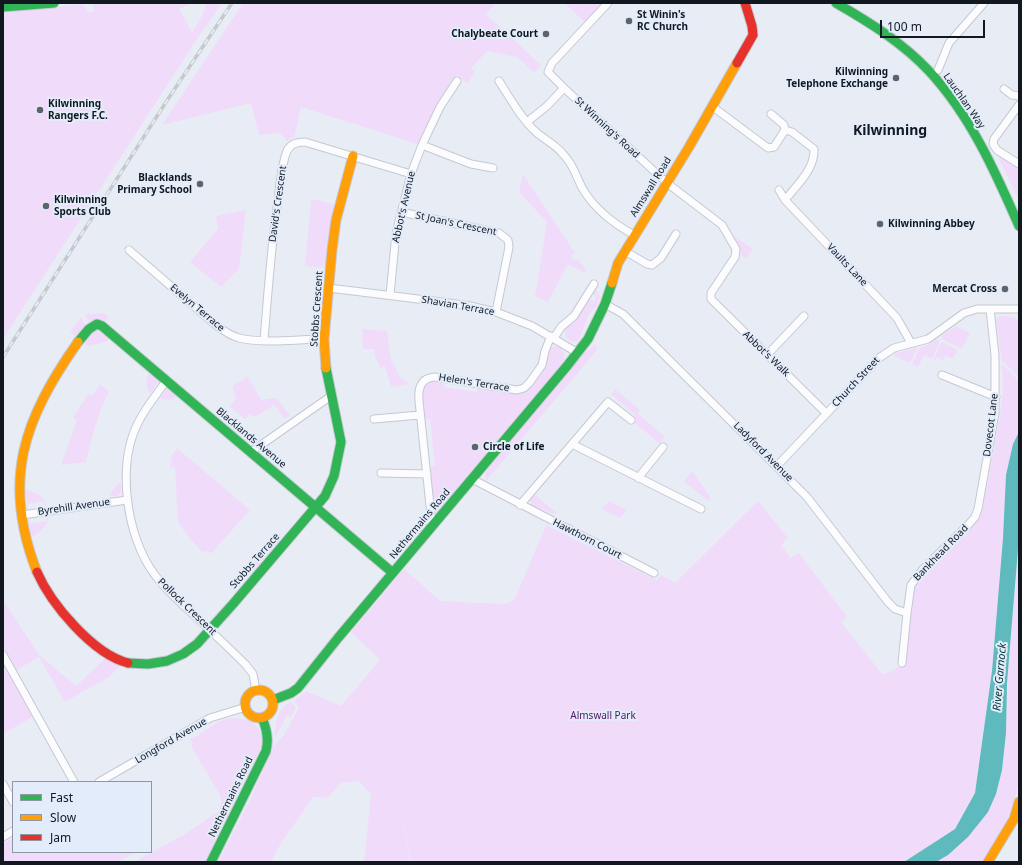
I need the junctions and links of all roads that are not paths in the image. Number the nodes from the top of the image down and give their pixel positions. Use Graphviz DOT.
graph roads {
  1 [pos="54,3"];
  2 [pos="608,3"];
  3 [pos="745,3"];
  4 [pos="836,3"];
  5 [pos="984,3"];
  6 [pos="3,7"];
  7 [pos="938,70"];
  8 [pos="457,81"];
  9 [pos="499,82"];
  10 [pos="564,88"];
  11 [pos="1004,89"];
  12 [pos="1019,96"];
  13 [pos="1019,105"];
  14 [pos="713,107"];
  15 [pos="771,114"];
  16 [pos="527,122"];
  17 [pos="785,130"];
  18 [pos="422,145"];
  19 [pos="353,156"];
  20 [pos="1019,164"];
  21 [pos="493,168"];
  22 [pos="411,174"];
  23 [pos="667,183"];
  24 [pos="779,190"];
  25 [pos="785,200"];
  26 [pos="401,212"];
  27 [pos="1019,226"];
  28 [pos="676,234"];
  29 [pos="634,235"];
  30 [pos="129,250"];
  31 [pos="625,251"];
  32 [pos="594,284"];
  33 [pos="329,288"];
  34 [pos="711,293"];
  35 [pos="390,295"];
  36 [pos="605,304"];
  37 [pos="990,309"];
  38 [pos="1019,309"];
  39 [pos="496,312"];
  40 [pos="804,316"];
  41 [pos="94,324"];
  42 [pos="552,337"];
  43 [pos="324,338"];
  44 [pos="264,340"];
  45 [pos="911,343"];
  46 [pos="578,353"];
  47 [pos="767,355"];
  48 [pos="942,375"];
  49 [pos="166,380"];
  50 [pos="331,396"];
  51 [pos="996,397"];
  52 [pos="826,413"];
  53 [pos="420,415"];
  54 [pos="374,419"];
  55 [pos="631,420"];
  56 [pos="572,444"];
  57 [pos="663,447"];
  58 [pos="251,452"];
  59 [pos="777,466"];
  60 [pos="381,473"];
  61 [pos="427,474"];
  62 [pos="638,478"];
  63 [pos="472,479"];
  64 [pos="127,500"];
  65 [pos="520,505"];
  66 [pos="316,507"];
  67 [pos="700,509"];
  68 [pos="22,515"];
  69 [pos="975,517"];
  70 [pos="425,521"];
  71 [pos="393,573"];
  72 [pos="654,573"];
  73 [pos="906,613"];
  74 [pos="210,630"];
  75 [pos="3,655"];
  76 [pos="902,663"];
  77 [pos="256,691"];
  78 [pos="273,700"];
  79 [pos="246,707"];
  80 [pos="262,718"];
  81 [pos="73,781"];
  82 [pos="102,781"];
  83 [pos="3,784"];
  84 [pos="12,800"];
  85 [pos="1019,802"];
  86 [pos="12,832"];
  87 [pos="3,837"];
  88 [pos="211,862"];
  89 [pos="988,862"];
  1 -- 6 [label="main road"];
  2 -- 10 [label="street, St Winning's Road"];
  3 -- 14 [label="main road, Almswall Road"];
  4 -- 27 [label="main road, Lauchlan Way"];
  5 -- 7 [label="street"];
  8 -- 18 [label="street, Abbot's Avenue"];
  9 -- 16 [label="street"];
  10 -- 16 [label="street"];
  10 -- 23 [label="street, St Winning's Road"];
  11 -- 12 [label="street"];
  13 -- 20 [label="street"];
  14 -- 17 [label="street"];
  14 -- 23 [label="main road, Almswall Road"];
  15 -- 17 [label="street"];
  16 -- 29 [label="street"];
  17 -- 25 [label="street"];
  18 -- 21 [label="street"];
  18 -- 22 [label="street, Abbot's Avenue"];
  19 -- 22 [label="street, David's Crescent"];
  19 -- 33 [label="main road, Stobbs Crescent"];
  19 -- 44 [label="street, David's Crescent"];
  22 -- 26 [label="street, Abbot's Avenue"];
  23 -- 29 [label="main road, Almswall Road"];
  23 -- 34 [label="street, St Winning's Road"];
  24 -- 25 [label="street, Vaults Lane"];
  25 -- 45 [label="street, Vaults Lane"];
  26 -- 35 [label="street, Abbot's Avenue"];
  26 -- 39 [label="street, St Joan's Crescent"];
  28 -- 31 [label="street"];
  29 -- 31 [label="main road, Almswall Road"];
  30 -- 44 [label="street, Evelyn Terrace"];
  31 -- 36 [label="main road, Almswall Road"];
  32 -- 42 [label="street"];
  33 -- 35 [label="street, Shavian Terrace"];
  33 -- 43 [label="main road, Stobbs Crescent"];
  34 -- 47 [label="street, Abbot's Walk"];
  35 -- 39 [label="street, Shavian Terrace"];
  36 -- 46 [label="main road, Almswall Road"];
  36 -- 59 [label="street, Ladyford Avenue"];
  37 -- 38 [label="street, Church Street"];
  37 -- 45 [label="street, Church Street"];
  37 -- 51 [label="street, Dovecot Lane"];
  39 -- 42 [label="street, Shavian Terrace"];
  40 -- 47 [label="street"];
  41 -- 49 [label="main road, Blacklands Avenue"];
  41 -- 68 [label="main road, Stobbs Terrace"];
  42 -- 46 [label="street, Shavian Terrace"];
  42 -- 53 [label="street, Helen's Terrace"];
  43 -- 44 [label="street, Evelyn Terrace"];
  43 -- 50 [label="main road, Stobbs Crescent"];
  45 -- 52 [label="street, Church Street"];
  46 -- 63 [label="main road, Nethermains Road"];
  47 -- 52 [label="street, Abbot's Walk"];
  48 -- 51 [label="street"];
  49 -- 58 [label="main road, Blacklands Avenue"];
  49 -- 64 [label="street, Pollock Crescent"];
  50 -- 58 [label="street"];
  50 -- 66 [label="main road, Stobbs Crescent"];
  51 -- 69 [label="street, Dovecot Lane"];
  52 -- 59 [label="street, Church Street"];
  53 -- 54 [label="street"];
  53 -- 61 [label="street, Helen's Terrace"];
  55 -- 56 [label="street"];
  56 -- 62 [label="street"];
  56 -- 65 [label="street"];
  57 -- 62 [label="street"];
  58 -- 66 [label="main road, Blacklands Avenue"];
  59 -- 73 [label="street, Ladyford Avenue"];
  60 -- 61 [label="street"];
  61 -- 70 [label="street, Helen's Terrace"];
  62 -- 67 [label="street"];
  63 -- 65 [label="street, Hawthorn Court"];
  63 -- 71 [label="main road, Nethermains Road"];
  64 -- 68 [label="street, Byrehill Avenue"];
  64 -- 74 [label="street, Pollock Crescent"];
  65 -- 72 [label="street, Hawthorn Court"];
  66 -- 71 [label="main road, Blacklands Avenue"];
  66 -- 74 [label="main road, Stobbs Terrace"];
  68 -- 74 [label="main road, Stobbs Terrace"];
  69 -- 73 [label="street, Bankhead Road"];
  71 -- 78 [label="main road, Nethermains Road"];
  73 -- 76 [label="street, Bankhead Road"];
  74 -- 77 [label="street, Pollock Crescent"];
  75 -- 81 [label="street"];
  77 -- 78 [label="main road"];
  77 -- 79 [label="main road"];
  78 -- 80 [label="main road"];
  79 -- 80 [label="main road"];
  79 -- 82 [label="street, Longford Avenue"];
  80 -- 88 [label="main road, Nethermains Road"];
  83 -- 84 [label="street"];
  85 -- 89 [label="main road"];
  86 -- 87 [label="street"];
}
